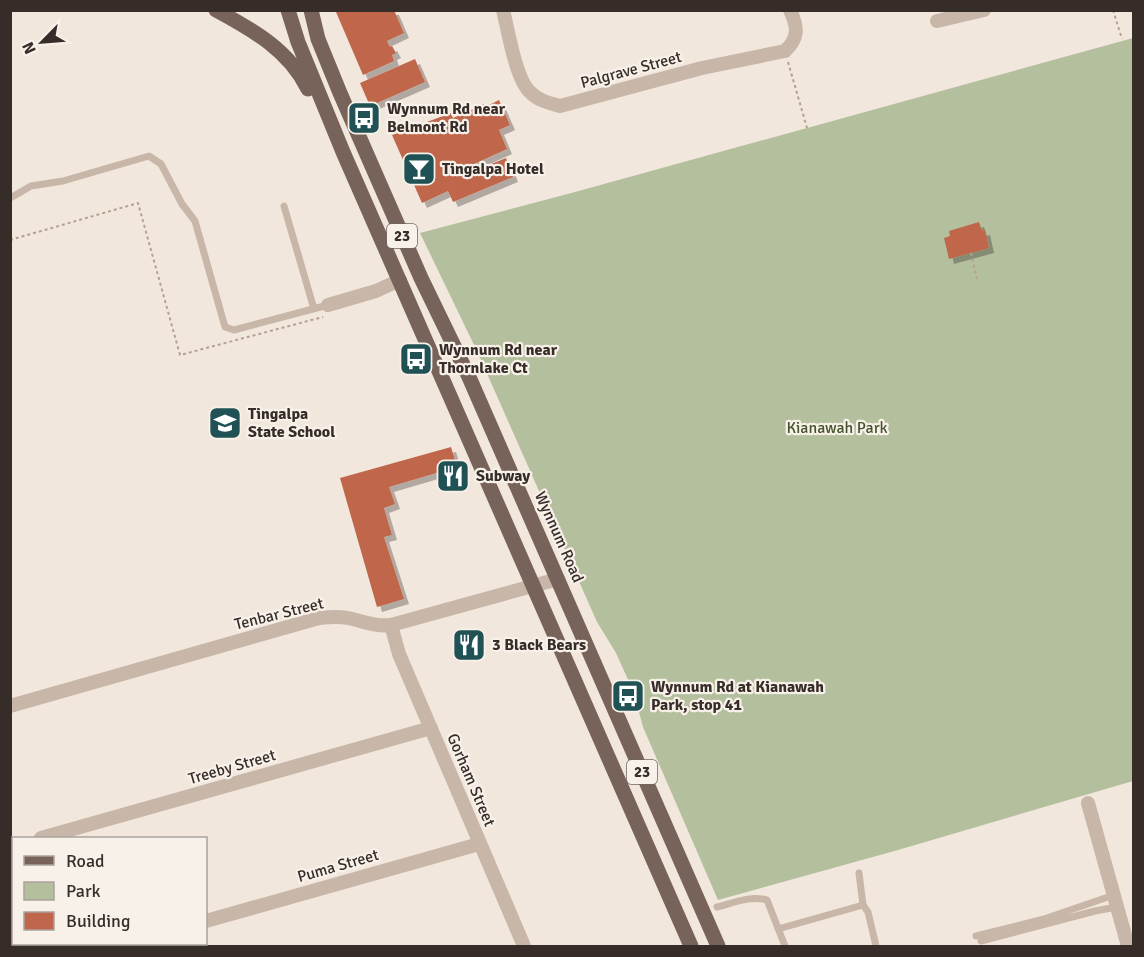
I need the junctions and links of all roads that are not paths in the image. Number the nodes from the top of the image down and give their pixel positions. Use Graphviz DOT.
graph roads {
  1 [pos="216,10"];
  2 [pos="288,10"];
  3 [pos="311,10"];
  4 [pos="502,10"];
  5 [pos="790,10"];
  6 [pos="984,10"];
  7 [pos="936,21"];
  8 [pos="343,152"];
  9 [pos="12,197"];
  10 [pos="284,206"];
  11 [pos="400,280"];
  12 [pos="322,310"];
  13 [pos="558,579"];
  14 [pos="533,586"];
  15 [pos="391,625"];
  16 [pos="10,706"];
  17 [pos="431,728"];
  18 [pos="1088,803"];
  19 [pos="656,806"];
  20 [pos="642,831"];
  21 [pos="45,837"];
  22 [pos="479,844"];
  23 [pos="859,873"];
  24 [pos="1115,901"];
  25 [pos="863,905"];
  26 [pos="717,907"];
  27 [pos="207,921"];
  28 [pos="778,928"];
  29 [pos="524,946"];
  30 [pos="691,946"];
  31 [pos="718,946"];
  32 [pos="785,946"];
  33 [pos="876,946"];
  34 [pos="1128,946"];
  1 -- 8 [label="main road, 23"];
  2 -- 8 [label="main road"];
  3 -- 13 [label="main road, Wynnum Road / 23"];
  4 -- 5 [label="street, Palgrave Street"];
  6 -- 7 [label="street"];
  8 -- 11 [label="main road, 23"];
  9 -- 12 [label="lane"];
  10 -- 12 [label="lane"];
  11 -- 12 [label="street"];
  11 -- 14 [label="main road, 23"];
  13 -- 14 [label="street, Tenbar Street"];
  13 -- 19 [label="main road, Wynnum Road / 23"];
  14 -- 15 [label="street, Tenbar Street"];
  14 -- 20 [label="main road, 23"];
  15 -- 16 [label="street, Tenbar Street"];
  15 -- 17 [label="street, Gorham Street"];
  17 -- 21 [label="street, Treeby Street"];
  17 -- 22 [label="street, Gorham Street"];
  18 -- 24 [label="street"];
  19 -- 20 [label="main road"];
  19 -- 31 [label="main road, Wynnum Road / 23"];
  20 -- 30 [label="main road, 23"];
  22 -- 27 [label="street, Puma Street"];
  22 -- 29 [label="street, Gorham Street"];
  23 -- 25 [label="lane"];
  24 -- 24 [label="lane"];
  24 -- 34 [label="street"];
  25 -- 28 [label="lane"];
  25 -- 33 [label="lane"];
  26 -- 28 [label="lane"];
  28 -- 32 [label="lane"];
}
